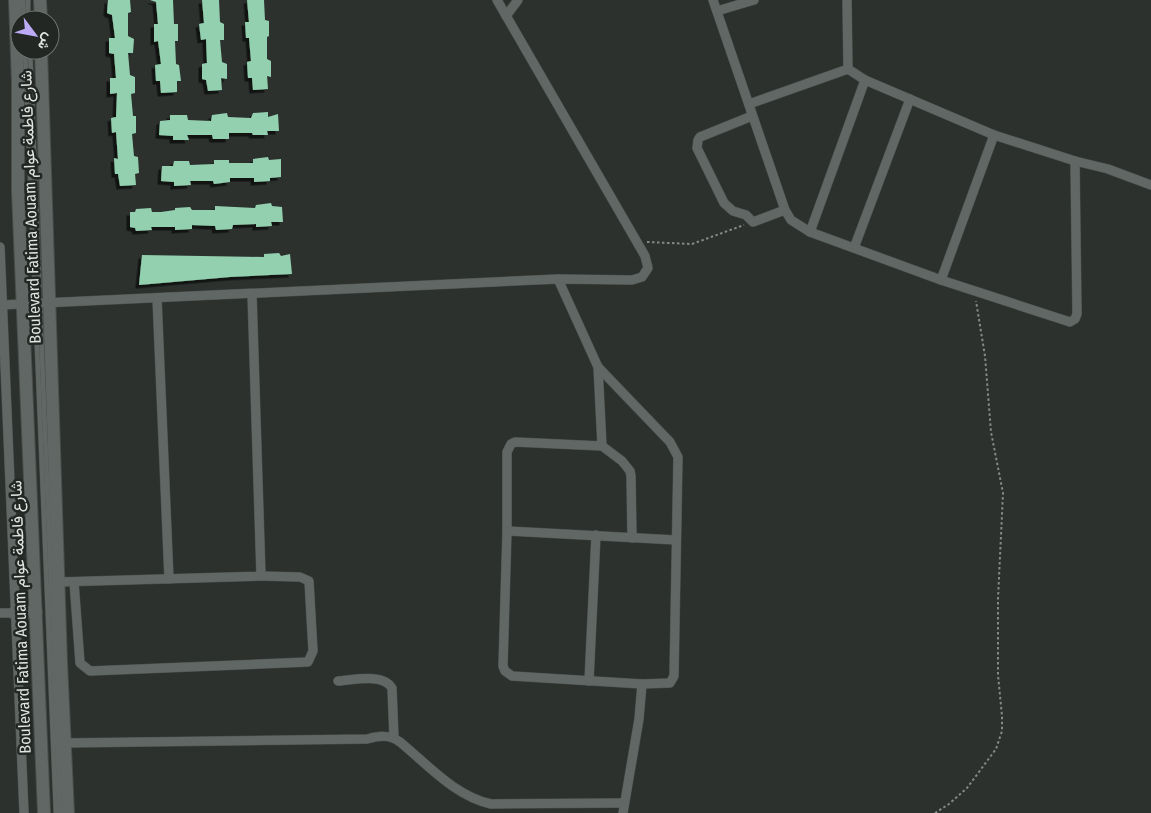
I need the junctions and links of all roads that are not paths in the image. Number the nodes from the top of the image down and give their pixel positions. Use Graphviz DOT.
graph roads {
  1 [pos="15,0"];
  2 [pos="497,0"];
  3 [pos="518,0"];
  4 [pos="713,0"];
  5 [pos="754,0"];
  6 [pos="846,0"];
  7 [pos="717,11"];
  8 [pos="506,16"];
  9 [pos="25,60"];
  10 [pos="30,60"];
  11 [pos="42,60"];
  12 [pos="848,69"];
  13 [pos="865,80"];
  14 [pos="910,100"];
  15 [pos="749,104"];
  16 [pos="752,116"];
  17 [pos="994,135"];
  18 [pos="1075,161"];
  19 [pos="1151,185"];
  20 [pos="785,210"];
  21 [pos="810,232"];
  22 [pos="0,247"];
  23 [pos="854,248"];
  24 [pos="558,279"];
  25 [pos="941,280"];
  26 [pos="252,294"];
  27 [pos="157,298"];
  28 [pos="37,304"];
  29 [pos="1,305"];
  30 [pos="598,366"];
  31 [pos="602,446"];
  32 [pos="507,531"];
  33 [pos="596,536"];
  34 [pos="632,538"];
  35 [pos="676,540"];
  36 [pos="261,576"];
  37 [pos="169,579"];
  38 [pos="59,582"];
  39 [pos="74,582"];
  40 [pos="14,612"];
  41 [pos="36,612"];
  42 [pos="0,613"];
  43 [pos="338,681"];
  44 [pos="589,681"];
  45 [pos="642,684"];
  46 [pos="394,738"];
  47 [pos="65,743"];
  48 [pos="624,803"];
  49 [pos="24,813"];
  50 [pos="44,813"];
  51 [pos="58,813"];
  52 [pos="68,813"];
  53 [pos="623,813"];
  1 -- 28 [label="main road, Boulevard Fatima Aouam شارع فاطمة عوام"];
  2 -- 8 [label="street"];
  3 -- 8 [label="street"];
  4 -- 7 [label="street"];
  5 -- 7 [label="street"];
  6 -- 12 [label="street"];
  7 -- 15 [label="street"];
  8 -- 24 [label="street"];
  9 -- 28 [label="lane"];
  10 -- 28 [label="lane"];
  11 -- 28 [label="main road, Boulevard Fatima Aouam شارع فاطمة عوام"];
  12 -- 13 [label="street"];
  12 -- 15 [label="street"];
  13 -- 14 [label="street"];
  13 -- 21 [label="street"];
  14 -- 17 [label="street"];
  14 -- 23 [label="street"];
  15 -- 16 [label="street"];
  16 -- 20 [label="street"];
  16 -- 20 [label="street"];
  17 -- 18 [label="street"];
  17 -- 25 [label="street"];
  18 -- 19 [label="street"];
  18 -- 25 [label="street"];
  20 -- 21 [label="street"];
  21 -- 23 [label="street"];
  22 -- 29 [label="street"];
  23 -- 25 [label="street"];
  24 -- 26 [label="street"];
  24 -- 30 [label="street"];
  26 -- 27 [label="street"];
  26 -- 36 [label="street"];
  27 -- 28 [label="street"];
  27 -- 37 [label="street"];
  28 -- 29 [label="street"];
  28 -- 38 [label="main road, Boulevard Fatima Aouam شارع فاطمة عوام"];
  28 -- 41 [label="main road, Boulevard Fatima Aouam شارع فاطمة عوام"];
  28 -- 51 [label="lane"];
  29 -- 40 [label="street"];
  30 -- 31 [label="street"];
  30 -- 35 [label="street"];
  31 -- 32 [label="street"];
  31 -- 34 [label="street"];
  32 -- 33 [label="street"];
  32 -- 44 [label="street"];
  33 -- 34 [label="street"];
  33 -- 44 [label="street"];
  34 -- 35 [label="street"];
  35 -- 45 [label="street"];
  36 -- 37 [label="street"];
  36 -- 39 [label="street"];
  37 -- 39 [label="street"];
  38 -- 39 [label="street"];
  38 -- 47 [label="main road, Boulevard Fatima Aouam شارع فاطمة عوام"];
  40 -- 41 [label="main road"];
  40 -- 42 [label="street"];
  40 -- 49 [label="street"];
  41 -- 50 [label="main road, Boulevard Fatima Aouam شارع فاطمة عوام"];
  43 -- 46 [label="street"];
  44 -- 45 [label="street"];
  45 -- 48 [label="street"];
  46 -- 47 [label="street"];
  46 -- 48 [label="street"];
  47 -- 52 [label="main road, Boulevard Fatima Aouam شارع فاطمة عوام"];
  48 -- 53 [label="street"];
}
